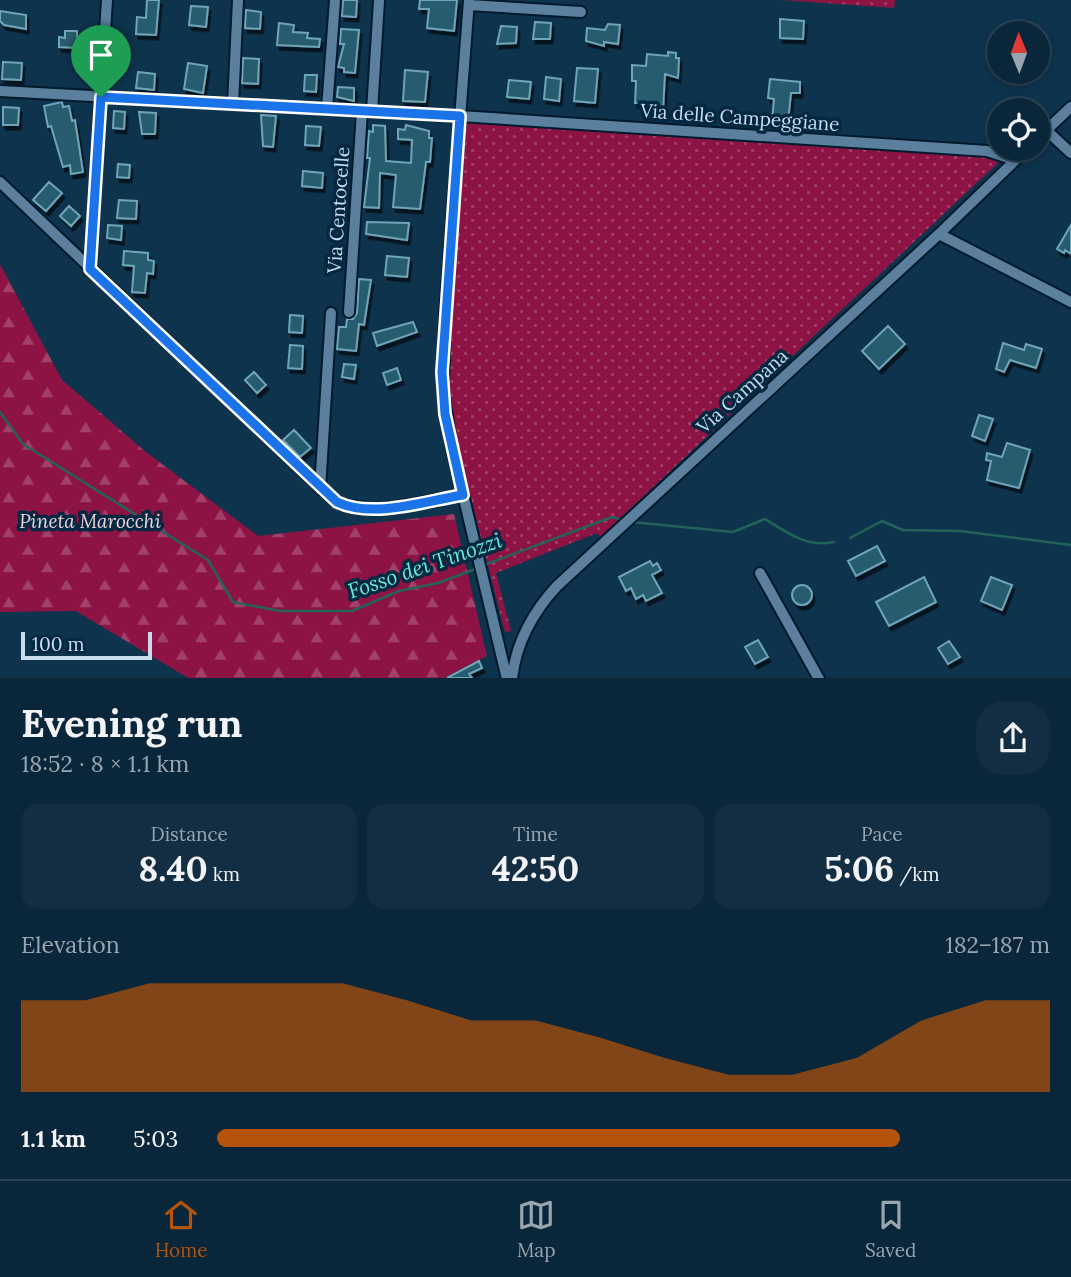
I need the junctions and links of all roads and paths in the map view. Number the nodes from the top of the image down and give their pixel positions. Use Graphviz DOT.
graph roads {
  1 [pos="107,0"];
  2 [pos="238,0"];
  3 [pos="335,0"];
  4 [pos="496,0"];
  5 [pos="379,1"];
  6 [pos="469,3"];
  7 [pos="572,5"];
  8 [pos="581,12"];
  9 [pos="0,91"];
  10 [pos="101,97"];
  11 [pos="233,104"];
  12 [pos="1071,107"];
  13 [pos="327,109"];
  14 [pos="367,111"];
  15 [pos="460,116"];
  16 [pos="1050,127"];
  17 [pos="1050,139"];
  18 [pos="987,151"];
  19 [pos="1071,153"];
  20 [pos="1014,161"];
  21 [pos="0,182"];
  22 [pos="939,234"];
  23 [pos="90,269"];
  24 [pos="1071,302"];
  25 [pos="349,312"];
  26 [pos="331,313"];
  27 [pos="320,489"];
  28 [pos="463,495"];
  29 [pos="760,573"];
  30 [pos="507,678"];
  31 [pos="513,678"];
  32 [pos="819,678"];
  1 -- 10 [label="street"];
  2 -- 11 [label="street"];
  3 -- 13 [label="street"];
  4 -- 7 [label="street"];
  5 -- 14 [label="street, Via Centocelle"];
  6 -- 8 [label="street"];
  6 -- 15 [label="street"];
  9 -- 10 [label="street, Via delle Campeggiane"];
  10 -- 11 [label="street, Via delle Campeggiane"];
  10 -- 23 [label="street"];
  11 -- 13 [label="street, Via delle Campeggiane"];
  12 -- 16 [label="street"];
  13 -- 14 [label="street, Via delle Campeggiane"];
  14 -- 15 [label="street, Via delle Campeggiane"];
  14 -- 25 [label="street, Via Centocelle"];
  15 -- 18 [label="street, Via delle Campeggiane"];
  15 -- 28 [label="street"];
  17 -- 19 [label="street"];
  20 -- 22 [label="street, Via Campana"];
  21 -- 23 [label="street"];
  22 -- 24 [label="street"];
  22 -- 31 [label="street, Via Campana"];
  23 -- 27 [label="street"];
  26 -- 27 [label="street"];
  27 -- 28 [label="street"];
  28 -- 30 [label="street"];
  29 -- 32 [label="street"];
}
